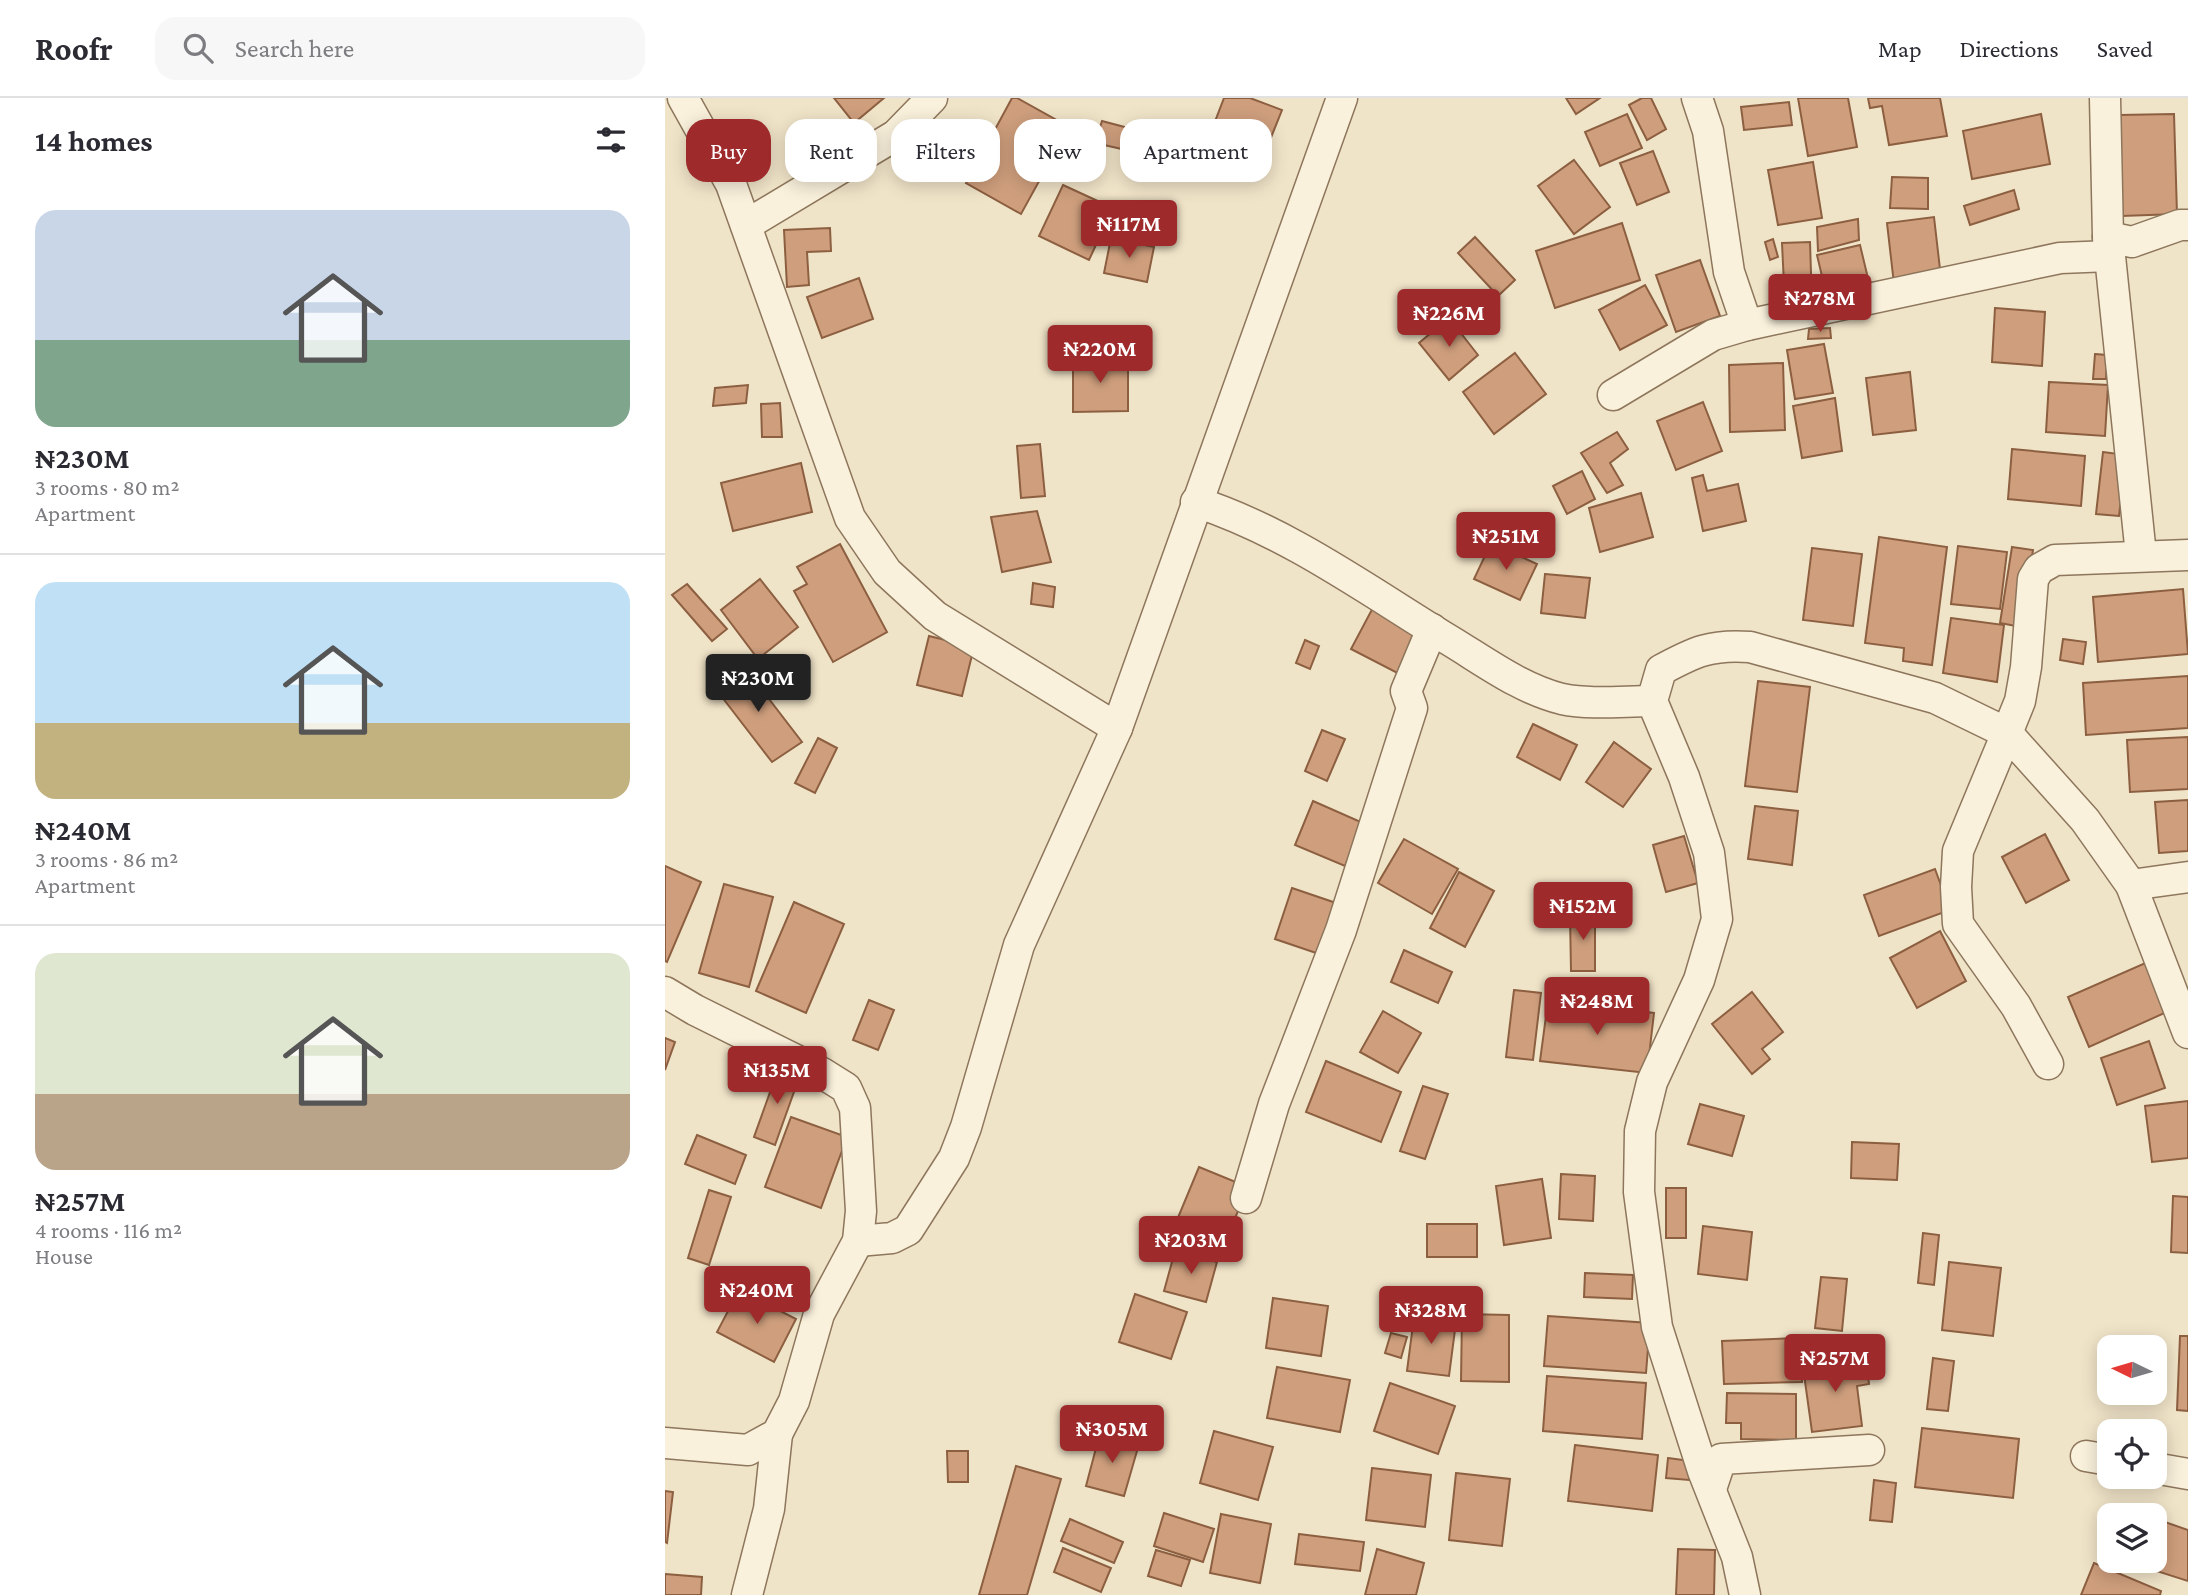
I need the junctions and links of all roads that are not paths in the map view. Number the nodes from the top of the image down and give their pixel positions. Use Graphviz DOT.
graph roads {
  1 [pos="683,98"];
  2 [pos="932,98"];
  3 [pos="1342,98"];
  4 [pos="1697,98"];
  5 [pos="2105,98"];
  6 [pos="745,225"];
  7 [pos="2188,225"];
  8 [pos="2109,247"];
  9 [pos="1747,326"];
  10 [pos="1613,395"];
  11 [pos="1196,502"];
  12 [pos="2141,555"];
  13 [pos="2188,555"];
  14 [pos="1432,629"];
  15 [pos="1652,701"];
  16 [pos="1117,728"];
  17 [pos="2007,733"];
  18 [pos="2188,877"];
  19 [pos="2131,885"];
  20 [pos="665,992"];
  21 [pos="2188,1033"];
  22 [pos="2048,1064"];
  23 [pos="1246,1198"];
  24 [pos="858,1241"];
  25 [pos="777,1433"];
  26 [pos="665,1443"];
  27 [pos="1869,1450"];
  28 [pos="2167,1470"];
  29 [pos="2188,1474"];
  30 [pos="1711,1489"];
  31 [pos="747,1595"];
  32 [pos="1745,1595"];
  1 -- 6 [label="street"];
  2 -- 6 [label="street"];
  3 -- 11 [label="street"];
  4 -- 9 [label="street"];
  5 -- 8 [label="street"];
  6 -- 16 [label="street"];
  7 -- 8 [label="street"];
  8 -- 9 [label="street"];
  8 -- 12 [label="street"];
  9 -- 10 [label="street"];
  11 -- 14 [label="street"];
  11 -- 16 [label="street"];
  12 -- 13 [label="street"];
  12 -- 17 [label="street"];
  14 -- 15 [label="street"];
  14 -- 23 [label="street"];
  15 -- 17 [label="street"];
  15 -- 30 [label="street"];
  16 -- 24 [label="street"];
  17 -- 19 [label="street"];
  17 -- 22 [label="street"];
  18 -- 19 [label="street"];
  19 -- 21 [label="street"];
  20 -- 24 [label="street"];
  24 -- 25 [label="street"];
  25 -- 26 [label="street"];
  25 -- 31 [label="street"];
  27 -- 30 [label="street"];
  28 -- 29 [label="street"];
  30 -- 32 [label="street"];
}
